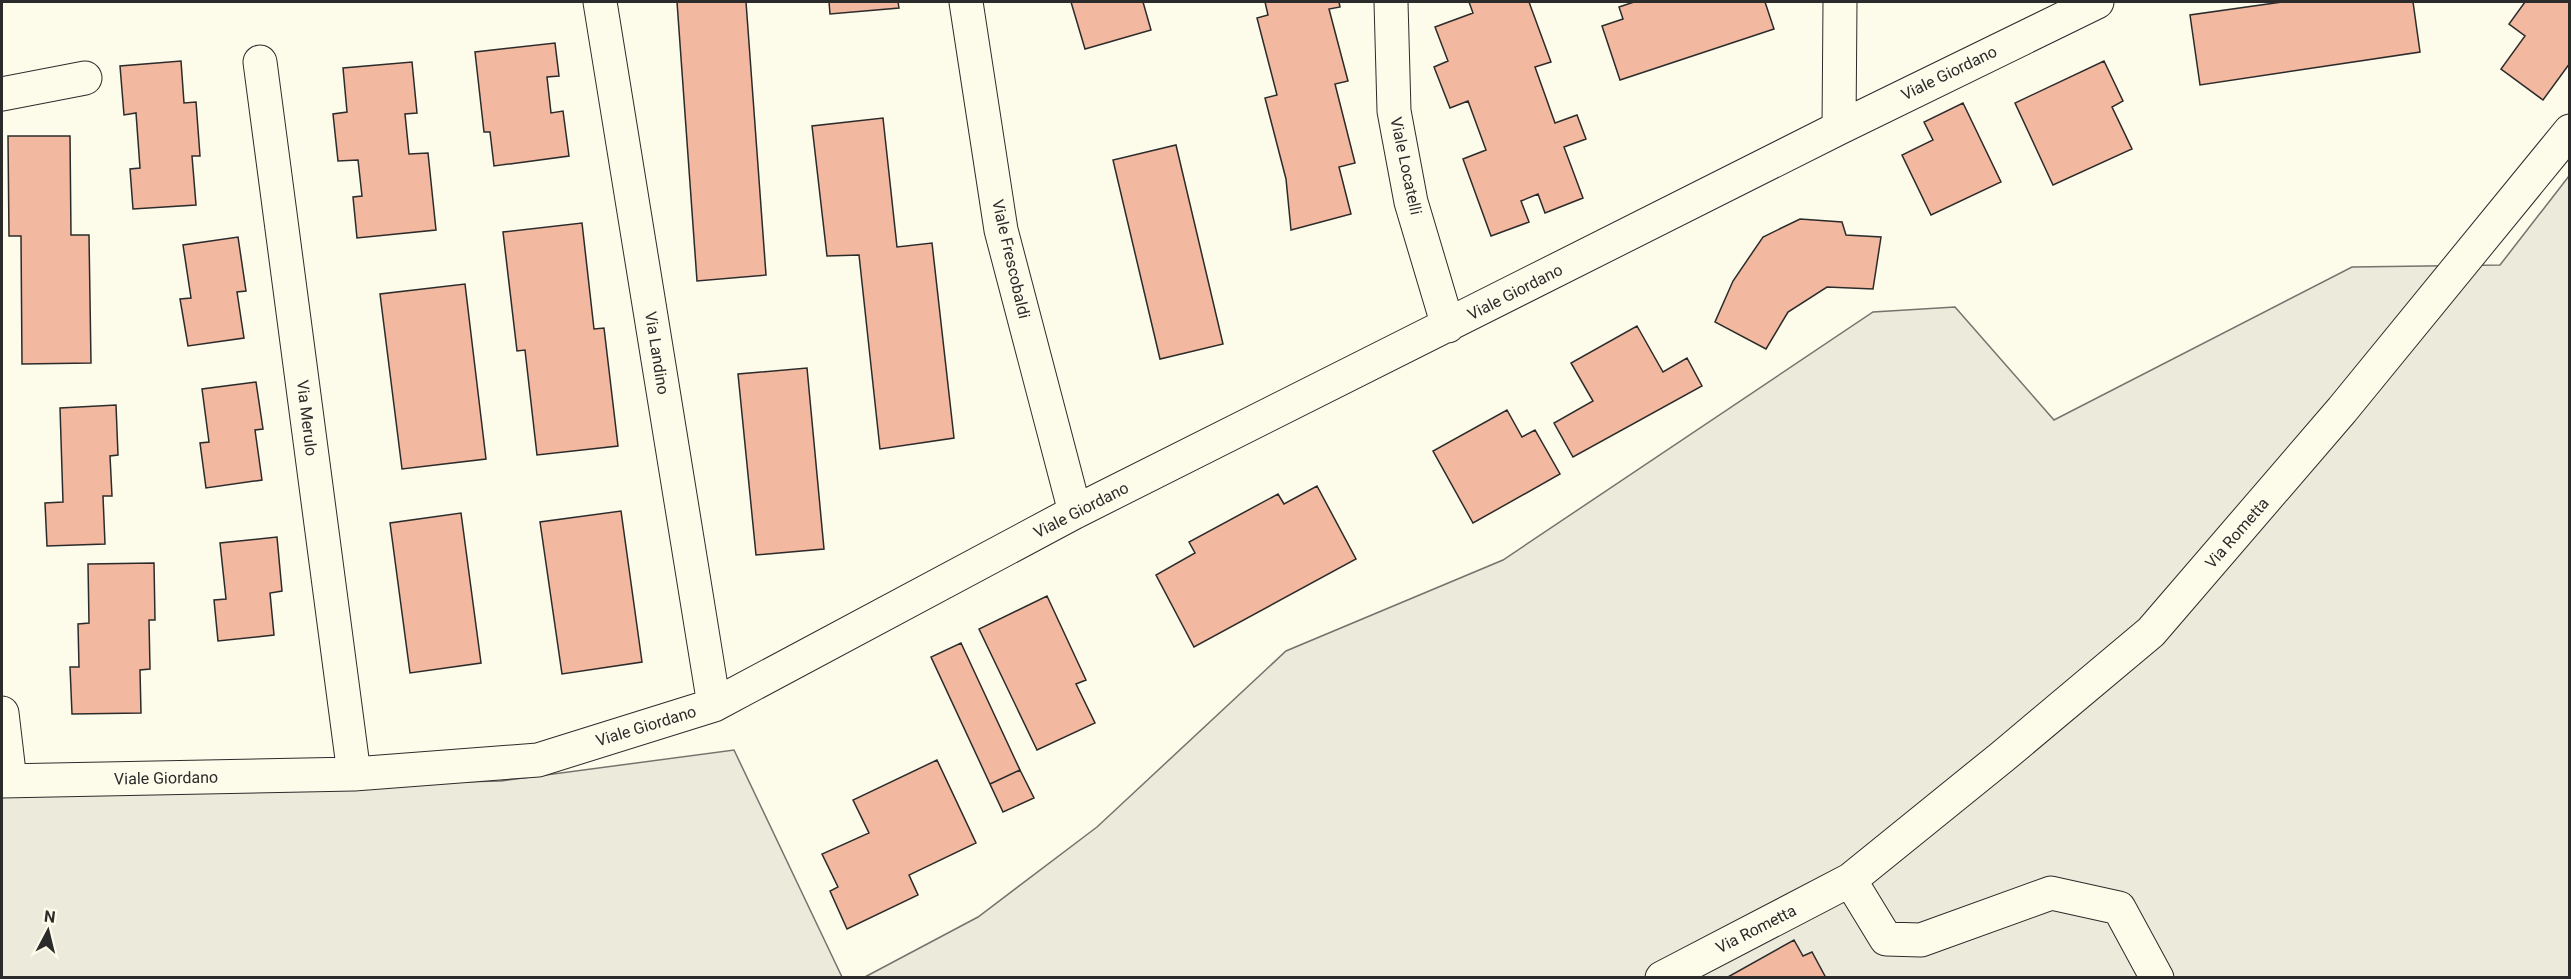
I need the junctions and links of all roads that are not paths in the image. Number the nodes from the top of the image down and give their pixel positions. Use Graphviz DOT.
graph roads {
  1 [pos="600,2"];
  2 [pos="966,2"];
  3 [pos="1391,2"];
  4 [pos="1840,2"];
  5 [pos="2097,2"];
  6 [pos="260,62"];
  7 [pos="85,78"];
  8 [pos="2,94"];
  9 [pos="1839,128"];
  10 [pos="2570,131"];
  11 [pos="1448,326"];
  12 [pos="1075,512"];
  13 [pos="714,705"];
  14 [pos="2,713"];
  15 [pos="354,774"];
  16 [pos="6,781"];
  17 [pos="1850,880"];
  18 [pos="1662,978"];
  19 [pos="2157,978"];
  1 -- 13 [label="street, Via Landino"];
  2 -- 12 [label="street, Viale Frescobaldi"];
  3 -- 11 [label="street, Viale Locatelli"];
  4 -- 9 [label="street"];
  5 -- 9 [label="street, Viale Giordano"];
  6 -- 15 [label="street, Via Merulo"];
  7 -- 8 [label="street"];
  9 -- 11 [label="street, Viale Giordano"];
  10 -- 17 [label="street, Via Rometta"];
  11 -- 12 [label="street, Viale Giordano"];
  12 -- 13 [label="street, Viale Giordano"];
  13 -- 15 [label="street, Viale Giordano"];
  14 -- 16 [label="street"];
  15 -- 16 [label="street, Viale Giordano"];
  17 -- 18 [label="street, Via Rometta"];
  17 -- 19 [label="street"];
}
